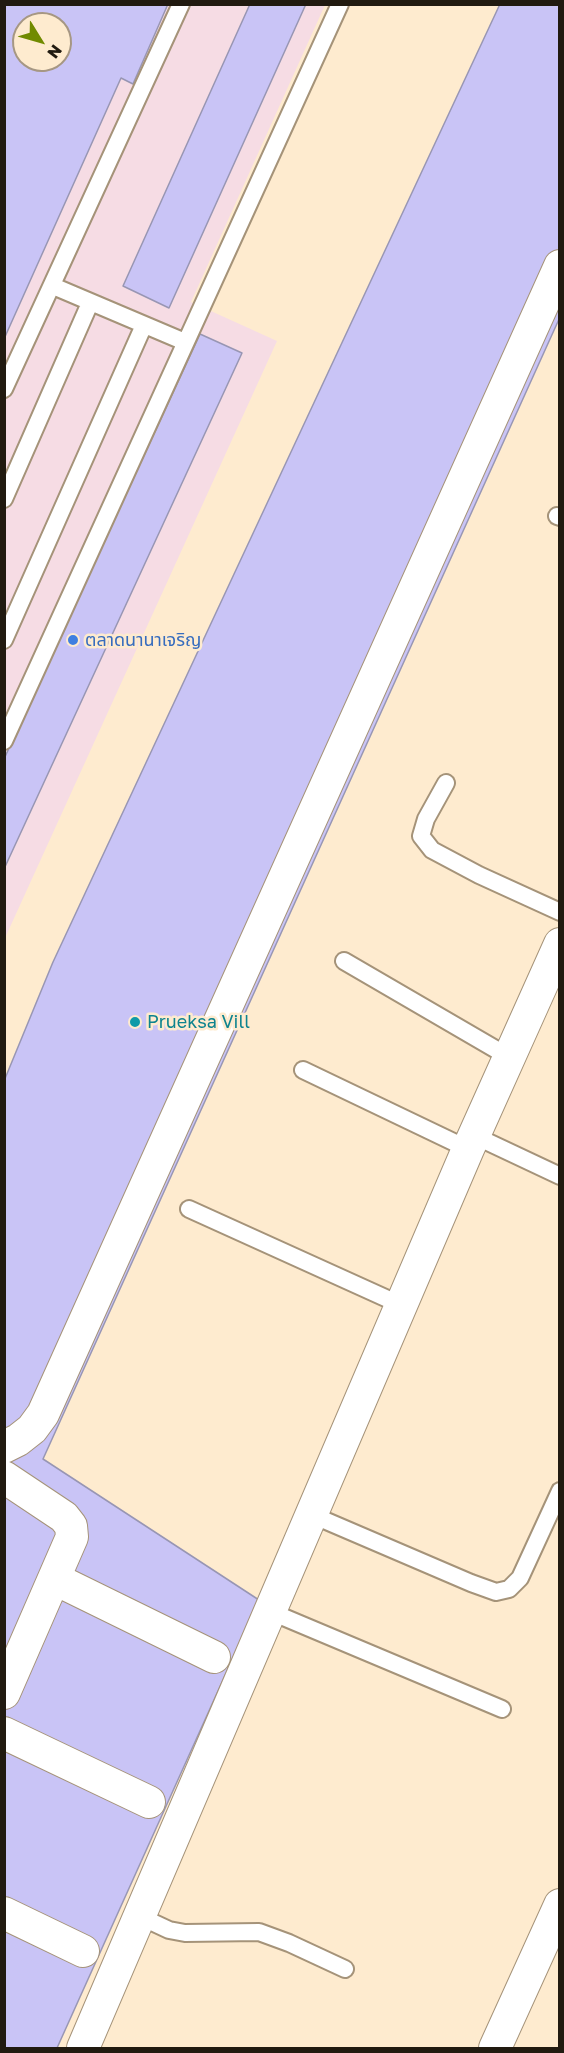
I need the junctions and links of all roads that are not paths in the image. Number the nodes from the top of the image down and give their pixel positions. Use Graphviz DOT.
graph roads {
  1 [pos="181,4"];
  2 [pos="340,4"];
  3 [pos="560,266"];
  4 [pos="52,286"];
  5 [pos="90,303"];
  6 [pos="144,325"];
  7 [pos="185,342"];
  8 [pos="4,389"];
  9 [pos="4,498"];
  10 [pos="4,640"];
  11 [pos="4,741"];
  12 [pos="446,783"];
  13 [pos="560,912"];
  14 [pos="560,944"];
  15 [pos="344,961"];
  16 [pos="509,1057"];
  17 [pos="303,1070"];
  18 [pos="470,1142"];
  19 [pos="560,1176"];
  20 [pos="189,1209"];
  21 [pos="401,1305"];
  22 [pos="4,1447"];
  23 [pos="4,1477"];
  24 [pos="560,1491"];
  25 [pos="310,1514"];
  26 [pos="55,1580"];
  27 [pos="268,1611"];
  28 [pos="214,1657"];
  29 [pos="4,1693"];
  30 [pos="502,1709"];
  31 [pos="4,1733"];
  32 [pos="149,1802"];
  33 [pos="560,1905"];
  34 [pos="4,1913"];
  35 [pos="139,1916"];
  36 [pos="83,1951"];
  37 [pos="345,1969"];
  38 [pos="83,2049"];
  39 [pos="495,2049"];
  1 -- 4 [label="lane"];
  2 -- 7 [label="lane"];
  3 -- 22 [label="street"];
  4 -- 5 [label="lane"];
  4 -- 8 [label="lane"];
  5 -- 6 [label="lane"];
  5 -- 9 [label="lane"];
  6 -- 7 [label="lane"];
  6 -- 10 [label="lane"];
  7 -- 11 [label="lane"];
  12 -- 13 [label="lane"];
  14 -- 16 [label="street"];
  15 -- 16 [label="lane"];
  16 -- 18 [label="street"];
  17 -- 18 [label="lane"];
  18 -- 19 [label="lane"];
  18 -- 21 [label="street"];
  20 -- 21 [label="lane"];
  21 -- 25 [label="street"];
  23 -- 26 [label="street"];
  24 -- 25 [label="lane"];
  25 -- 27 [label="street"];
  26 -- 28 [label="street"];
  26 -- 29 [label="street"];
  27 -- 30 [label="lane"];
  27 -- 35 [label="street"];
  31 -- 32 [label="street"];
  33 -- 39 [label="street"];
  34 -- 36 [label="street"];
  35 -- 37 [label="lane"];
  35 -- 38 [label="street"];
}
